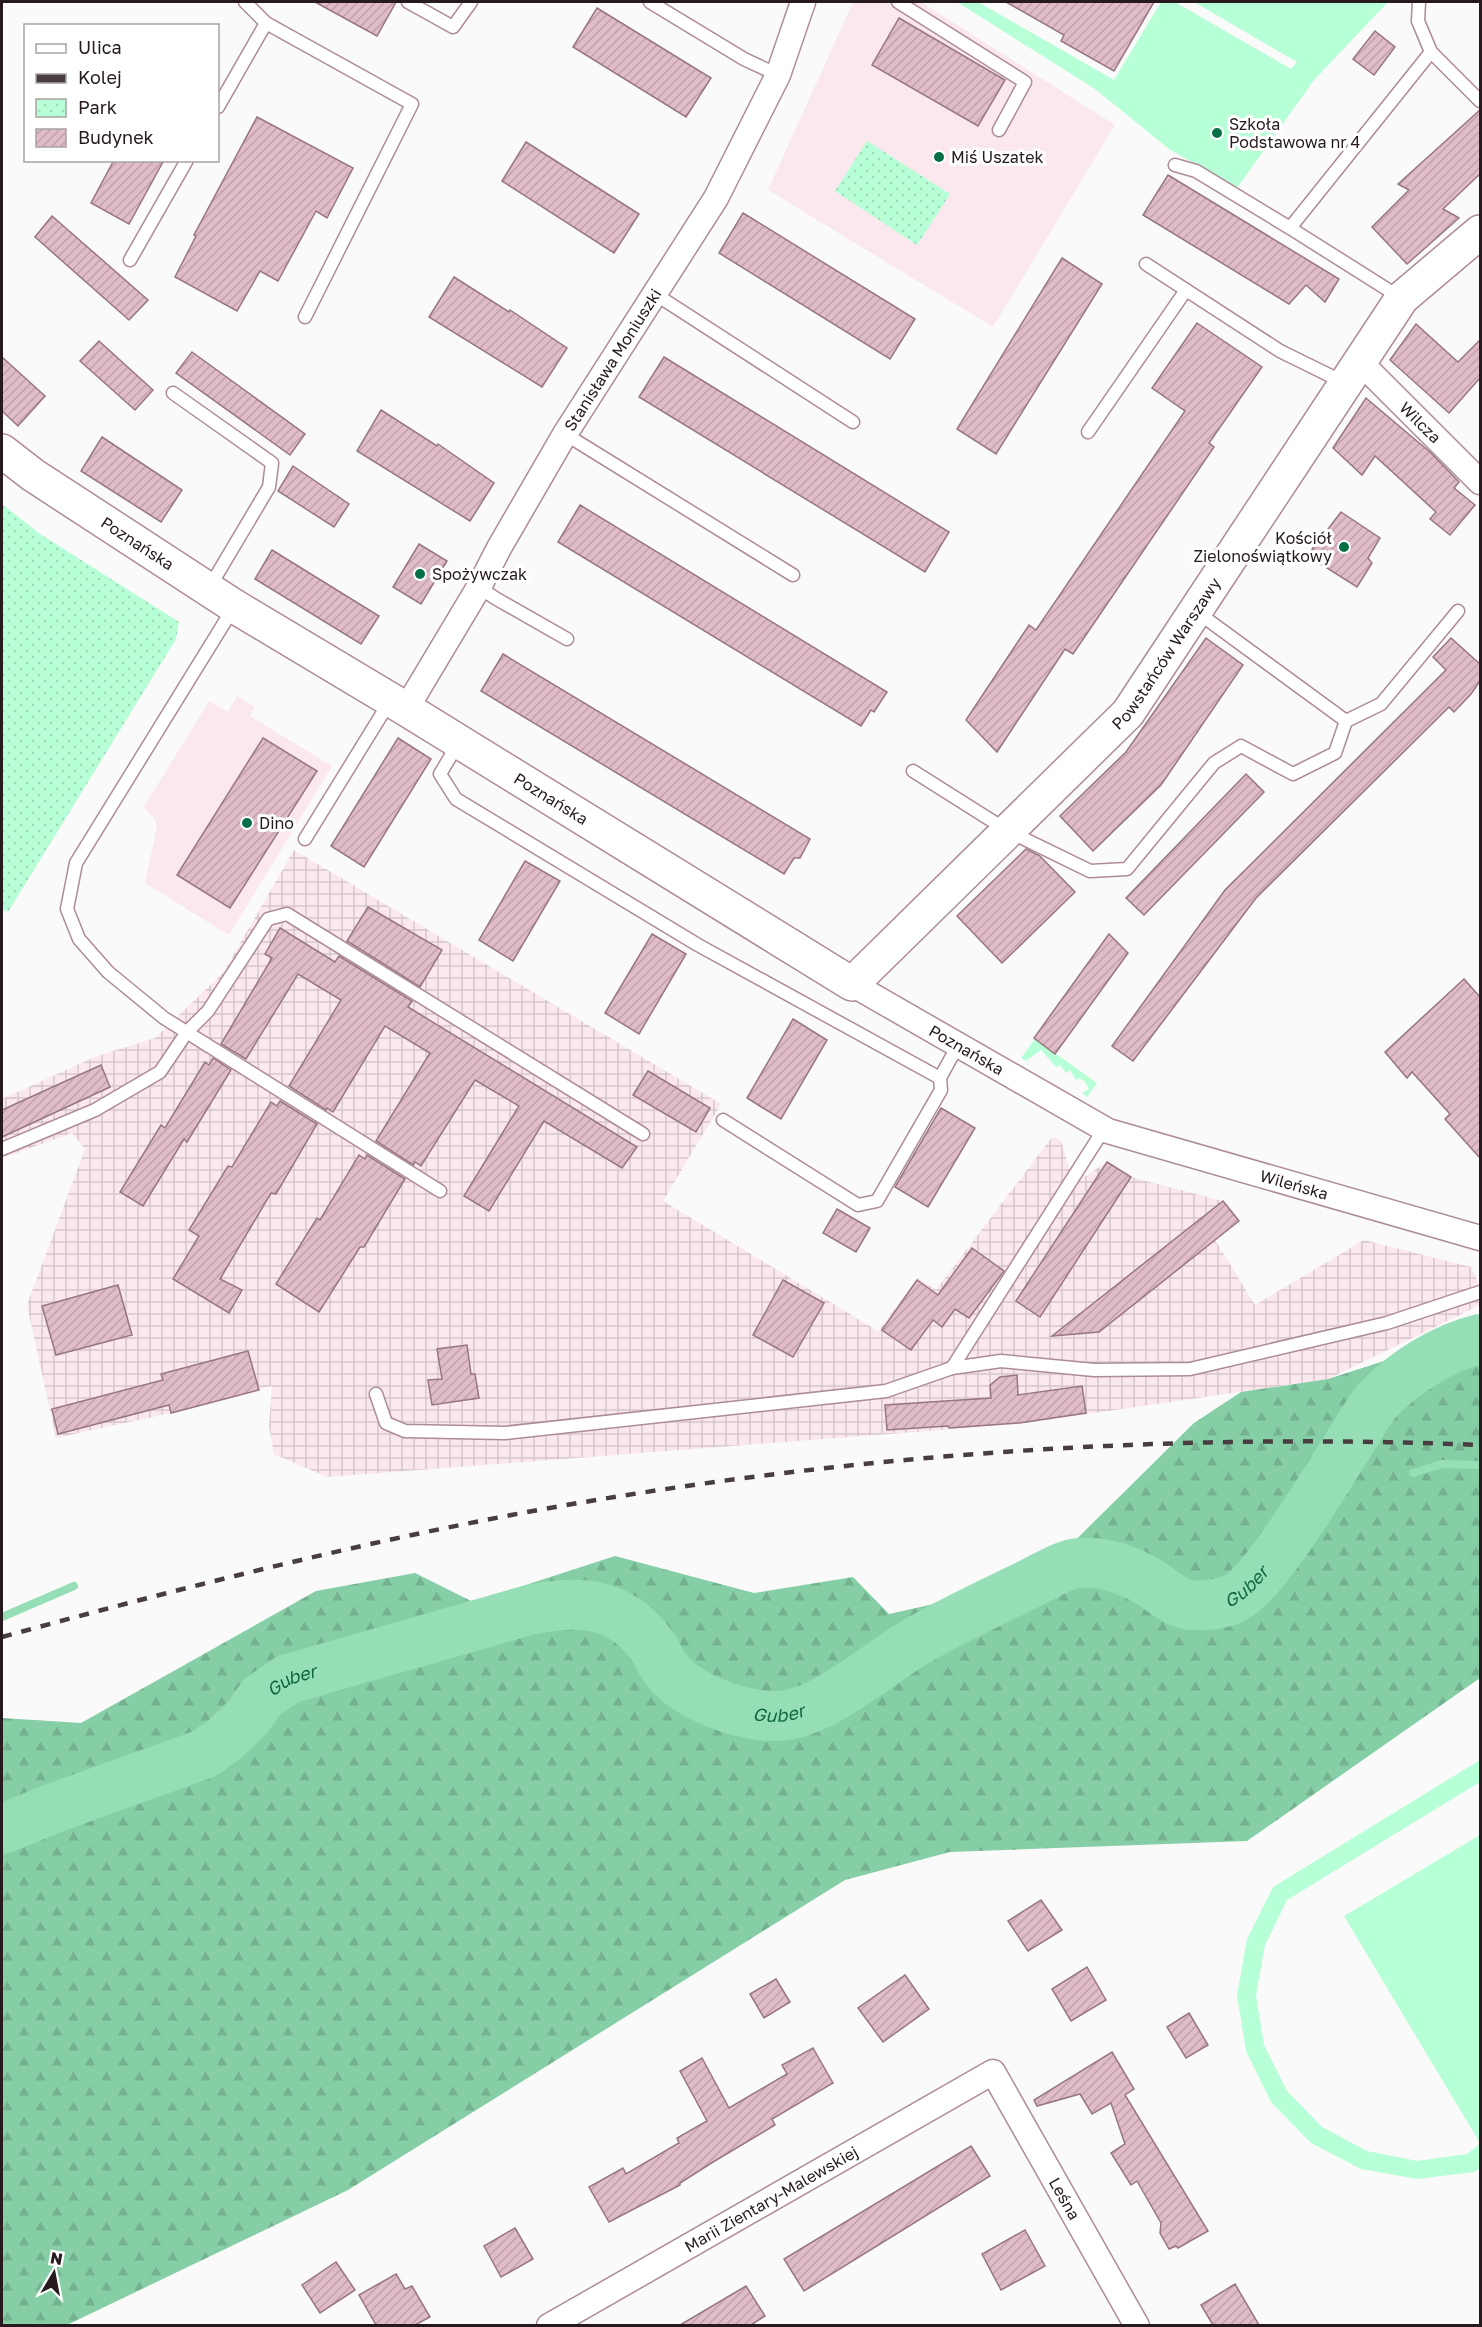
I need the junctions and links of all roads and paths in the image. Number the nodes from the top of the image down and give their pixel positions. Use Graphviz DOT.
graph roads {
  1 [pos="245,2"];
  2 [pos="408,2"];
  3 [pos="471,2"];
  4 [pos="650,2"];
  5 [pos="802,2"];
  6 [pos="898,2"];
  7 [pos="1419,2"];
  8 [pos="266,23"];
  9 [pos="1431,52"];
  10 [pos="778,75"];
  11 [pos="1480,101"];
  12 [pos="219,105"];
  13 [pos="999,130"];
  14 [pos="186,162"];
  15 [pos="1175,165"];
  16 [pos="1290,228"];
  17 [pos="1480,232"];
  18 [pos="130,260"];
  19 [pos="1146,264"];
  20 [pos="1186,290"];
  21 [pos="655,294"];
  22 [pos="1402,298"];
  23 [pos="305,317"];
  24 [pos="1354,374"];
  25 [pos="173,393"];
  26 [pos="853,422"];
  27 [pos="1088,432"];
  28 [pos="565,434"];
  29 [pos="2,451"];
  30 [pos="1480,482"];
  31 [pos="794,575"];
  32 [pos="479,586"];
  33 [pos="221,597"];
  34 [pos="1196,611"];
  35 [pos="1458,611"];
  36 [pos="567,639"];
  37 [pos="398,704"];
  38 [pos="1346,721"];
  39 [pos="459,742"];
  40 [pos="913,771"];
  41 [pos="1008,831"];
  42 [pos="305,839"];
  43 [pos="852,984"];
  44 [pos="187,1032"];
  45 [pos="958,1045"];
  46 [pos="940,1078"];
  47 [pos="723,1120"];
  48 [pos="1106,1130"];
  49 [pos="643,1134"];
  50 [pos="2,1149"];
  51 [pos="440,1191"];
  52 [pos="1480,1238"];
  53 [pos="1480,1292"];
  54 [pos="952,1368"];
  55 [pos="376,1394"];
  56 [pos="993,2072"];
  57 [pos="549,2325"];
  58 [pos="1137,2325"];
  1 -- 8 [label="lane"];
  2 -- 3 [label="lane"];
  4 -- 10 [label="lane"];
  5 -- 10 [label="street, Stanisława Moniuszki"];
  6 -- 13 [label="lane"];
  7 -- 9 [label="lane"];
  8 -- 12 [label="lane"];
  8 -- 23 [label="lane"];
  9 -- 11 [label="lane"];
  9 -- 16 [label="lane"];
  10 -- 21 [label="street, Stanisława Moniuszki"];
  14 -- 18 [label="lane"];
  15 -- 16 [label="lane"];
  16 -- 22 [label="lane"];
  17 -- 22 [label="street, Powstańców Warszawy"];
  19 -- 20 [label="lane"];
  20 -- 24 [label="lane"];
  20 -- 27 [label="lane"];
  21 -- 26 [label="lane"];
  21 -- 28 [label="street, Stanisława Moniuszki"];
  22 -- 24 [label="street, Powstańców Warszawy"];
  24 -- 30 [label="street, Wilcza"];
  24 -- 34 [label="street, Powstańców Warszawy"];
  25 -- 33 [label="lane"];
  28 -- 31 [label="lane"];
  28 -- 32 [label="street, Stanisława Moniuszki"];
  29 -- 33 [label="street, Poznańska"];
  32 -- 36 [label="lane"];
  32 -- 37 [label="street, Stanisława Moniuszki"];
  33 -- 37 [label="street, Poznańska"];
  33 -- 44 [label="lane"];
  34 -- 38 [label="lane"];
  34 -- 41 [label="street, Powstańców Warszawy"];
  35 -- 38 [label="lane"];
  37 -- 39 [label="street, Poznańska"];
  37 -- 42 [label="lane"];
  38 -- 41 [label="lane"];
  39 -- 43 [label="street, Poznańska"];
  39 -- 46 [label="lane"];
  40 -- 41 [label="lane"];
  41 -- 43 [label="street, Powstańców Warszawy"];
  43 -- 45 [label="street, Poznańska"];
  44 -- 49 [label="lane"];
  44 -- 50 [label="lane"];
  44 -- 51 [label="lane"];
  45 -- 46 [label="lane"];
  45 -- 48 [label="street, Poznańska"];
  46 -- 47 [label="lane"];
  48 -- 52 [label="street, Wileńska"];
  48 -- 54 [label="lane"];
  53 -- 54 [label="lane"];
  54 -- 55 [label="lane"];
  56 -- 57 [label="street, Marii Zientary-Malewskiej"];
  56 -- 58 [label="street, Leśna"];
}
